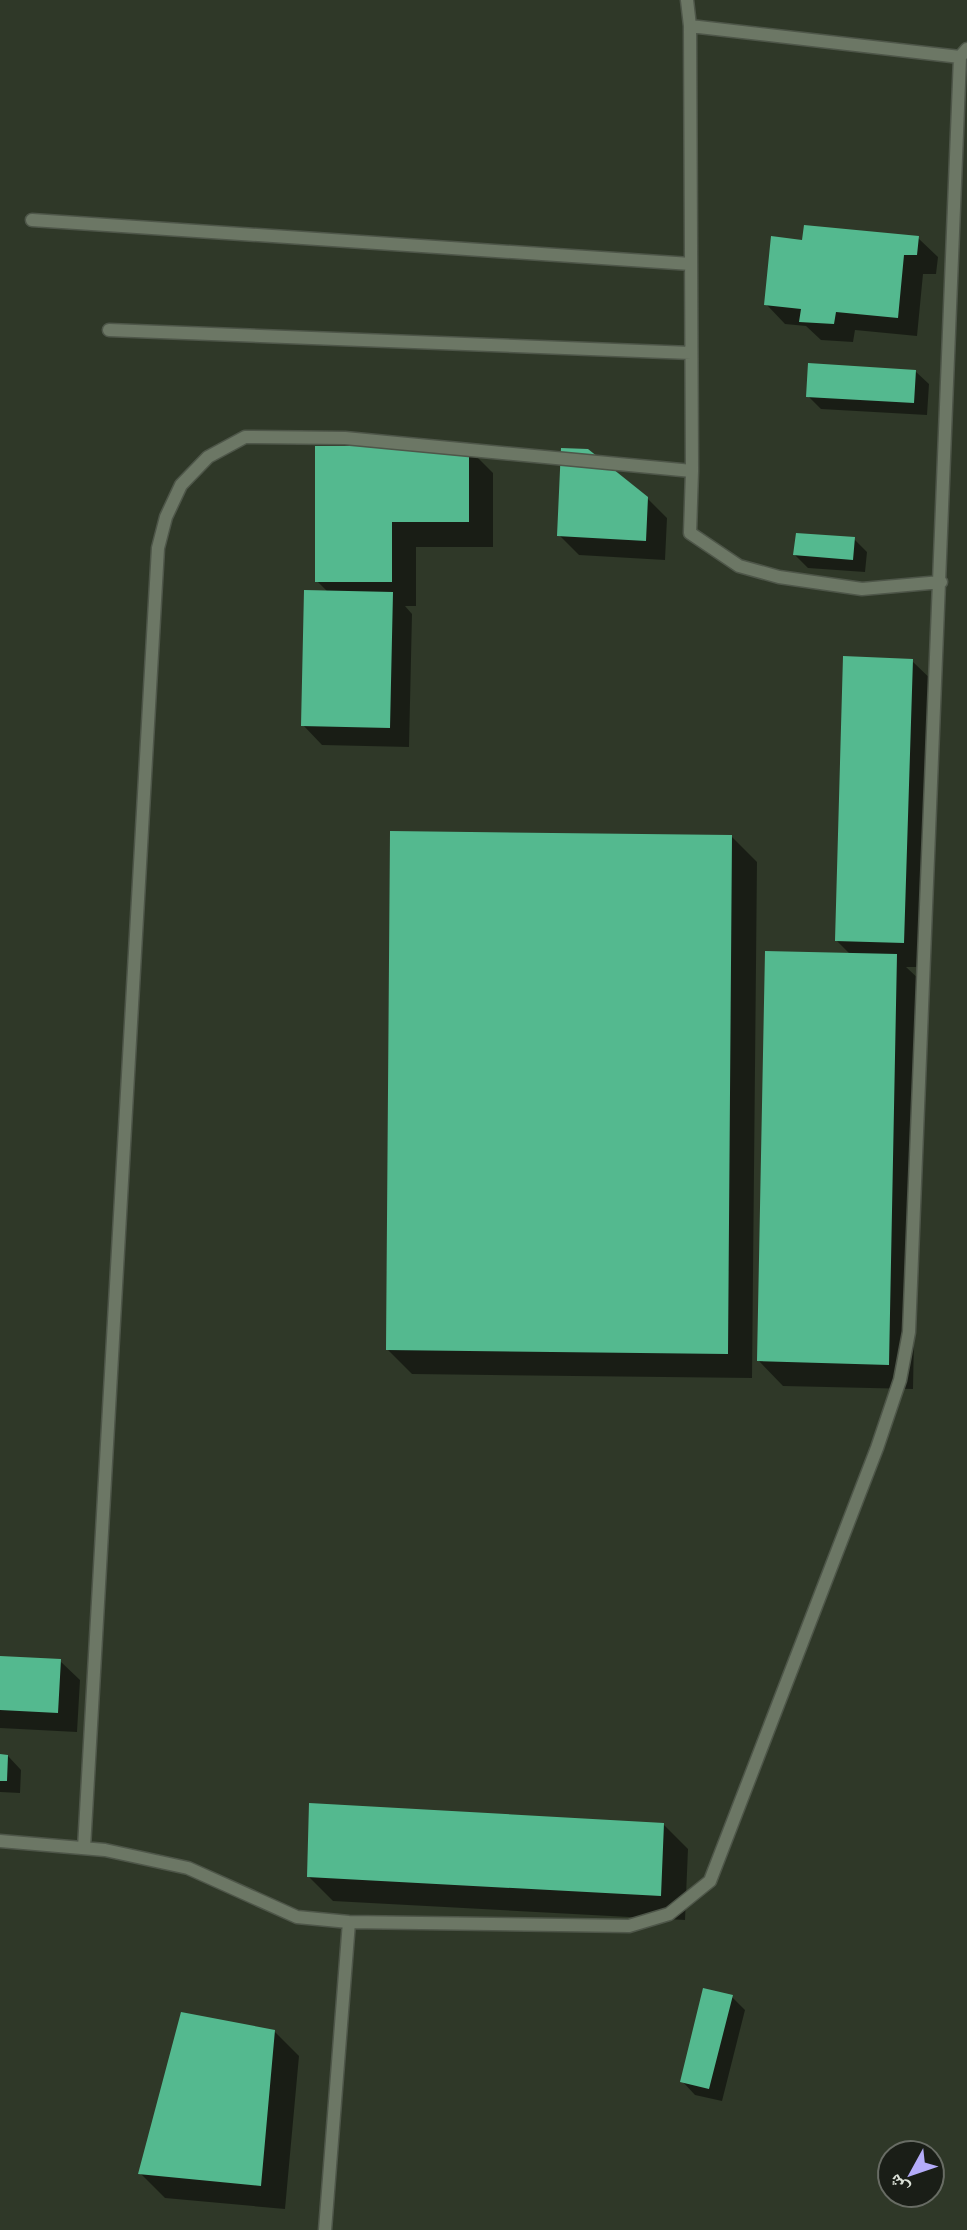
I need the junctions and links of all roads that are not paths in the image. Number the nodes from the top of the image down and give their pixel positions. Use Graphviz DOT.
graph roads {
  1 [pos="687,0"];
  2 [pos="690,26"];
  3 [pos="964,53"];
  4 [pos="32,220"];
  5 [pos="691,264"];
  6 [pos="109,330"];
  7 [pos="691,353"];
  8 [pos="692,471"];
  9 [pos="940,582"];
  10 [pos="0,1841"];
  11 [pos="83,1848"];
  12 [pos="349,1922"];
  13 [pos="325,2230"];
  1 -- 2 [label="lane"];
  2 -- 3 [label="lane"];
  2 -- 5 [label="lane"];
  3 -- 9 [label="lane"];
  4 -- 5 [label="lane"];
  5 -- 7 [label="lane"];
  6 -- 7 [label="lane"];
  7 -- 8 [label="lane"];
  8 -- 9 [label="lane"];
  8 -- 11 [label="lane"];
  9 -- 12 [label="lane"];
  10 -- 11 [label="lane"];
  11 -- 12 [label="lane"];
  12 -- 13 [label="lane"];
}
